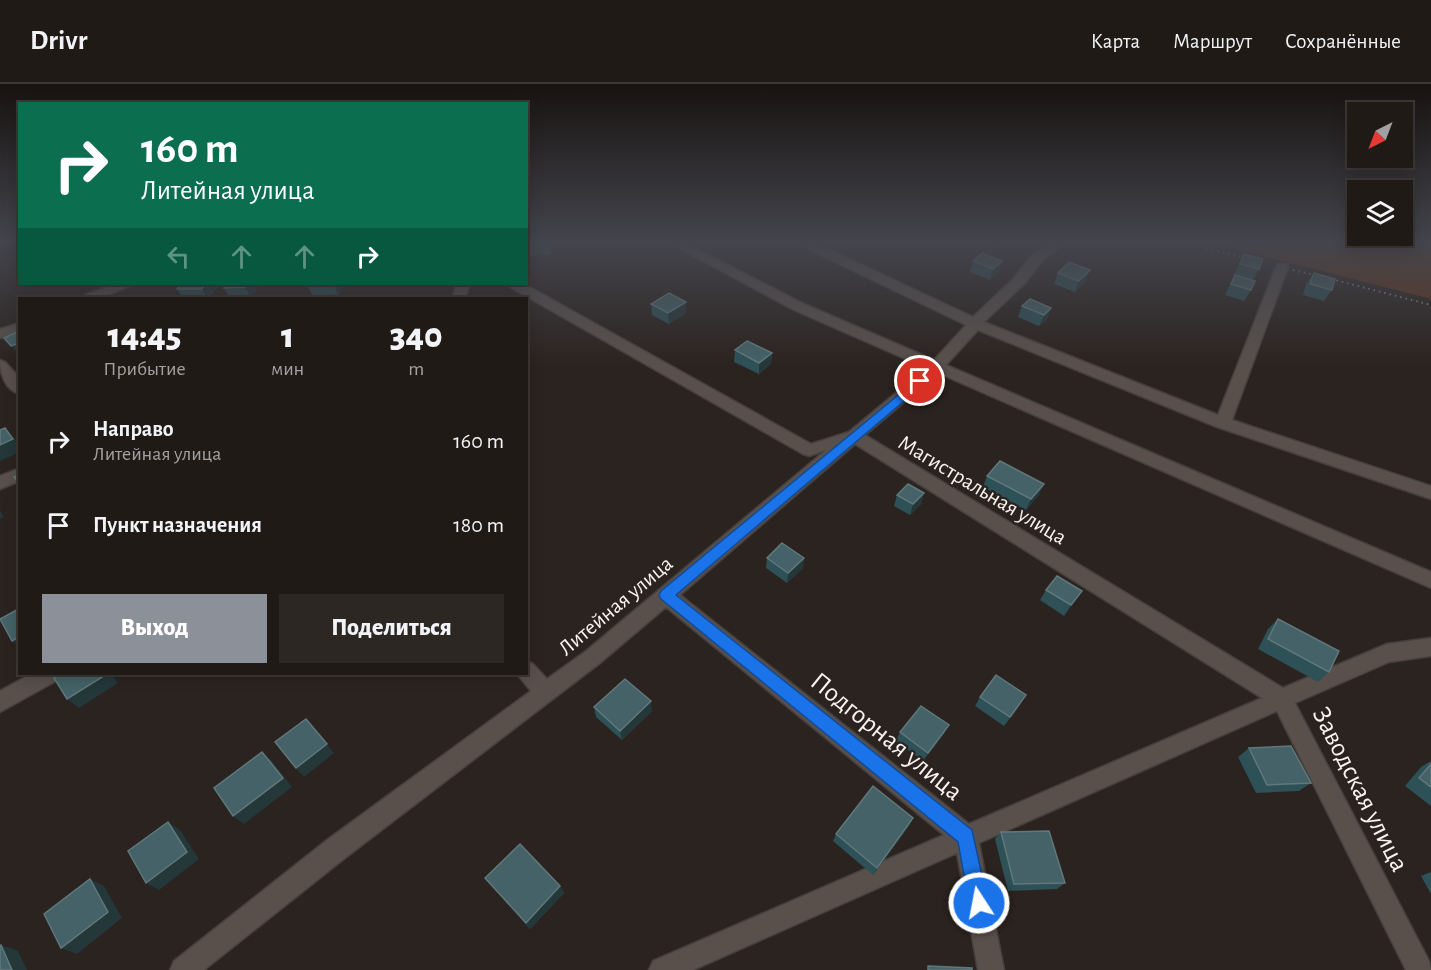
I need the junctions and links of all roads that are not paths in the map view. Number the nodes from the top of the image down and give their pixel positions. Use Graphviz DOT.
graph roads {
  1 [pos="754,283"];
  2 [pos="891,283"];
  3 [pos="1016,283"];
  4 [pos="1276,283"];
  5 [pos="124,285"];
  6 [pos="517,285"];
  7 [pos="93,297"];
  8 [pos="976,324"];
  9 [pos="18,328"];
  10 [pos="0,334"];
  11 [pos="0,365"];
  12 [pos="936,367"];
  13 [pos="18,387"];
  14 [pos="1223,423"];
  15 [pos="854,436"];
  16 [pos="18,475"];
  17 [pos="0,483"];
  18 [pos="1431,493"];
  19 [pos="1431,580"];
  20 [pos="666,595"];
  21 [pos="1431,647"];
  22 [pos="528,672"];
  23 [pos="47,675"];
  24 [pos="546,692"];
  25 [pos="1282,699"];
  26 [pos="0,702"];
  27 [pos="966,837"];
  28 [pos="183,970"];
  29 [pos="662,970"];
  30 [pos="992,970"];
  31 [pos="1420,970"];
  1 -- 12 [label="street"];
  2 -- 8 [label="street"];
  3 -- 8 [label="street, Литейная улица"];
  4 -- 14 [label="street"];
  5 -- 7 [label="street"];
  6 -- 15 [label="street"];
  8 -- 12 [label="street, Литейная улица"];
  8 -- 14 [label="street"];
  9 -- 10 [label="street"];
  11 -- 13 [label="street"];
  12 -- 15 [label="street, Литейная улица"];
  12 -- 19 [label="street"];
  14 -- 18 [label="street"];
  15 -- 20 [label="street, Литейная улица"];
  15 -- 25 [label="street, Магистральная улица"];
  16 -- 17 [label="street"];
  20 -- 24 [label="street, Литейная улица"];
  20 -- 27 [label="street, Подгорная улица"];
  21 -- 25 [label="street"];
  22 -- 24 [label="street"];
  23 -- 26 [label="street"];
  24 -- 28 [label="street, Литейная улица"];
  25 -- 27 [label="street"];
  25 -- 31 [label="street, Заводская улица"];
  27 -- 29 [label="street"];
  27 -- 30 [label="street, Подгорная улица"];
}
